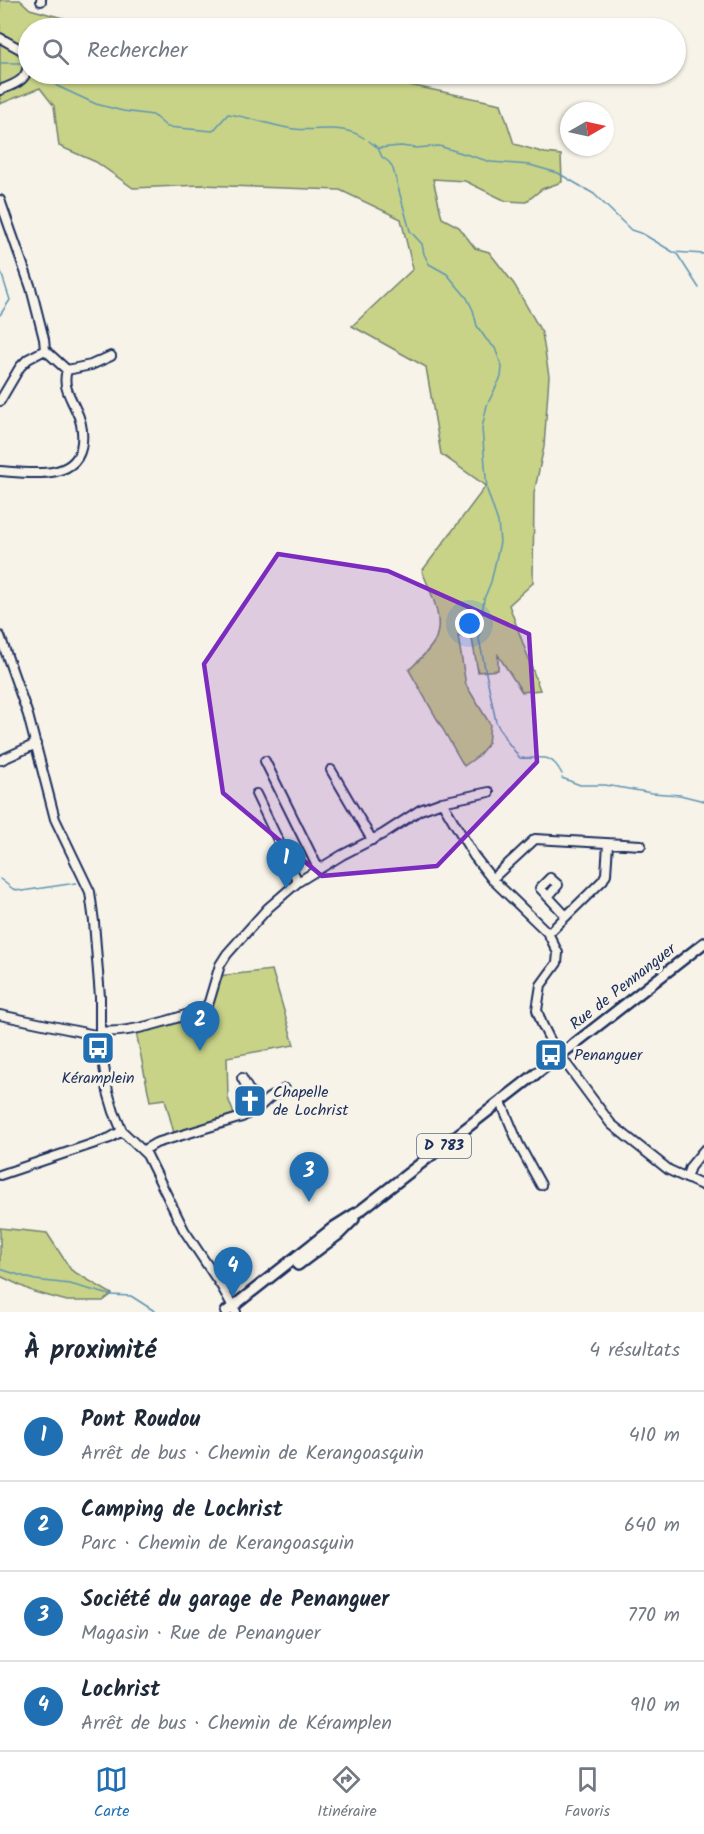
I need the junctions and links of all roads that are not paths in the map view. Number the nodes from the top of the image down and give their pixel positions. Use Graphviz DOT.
graph roads {
  1 [pos="0,38"];
  2 [pos="18,48"];
  3 [pos="18,82"];
  4 [pos="0,90"];
  5 [pos="0,200"];
  6 [pos="45,350"];
  7 [pos="111,356"];
  8 [pos="67,370"];
  9 [pos="0,401"];
  10 [pos="0,471"];
  11 [pos="0,636"];
  12 [pos="36,744"];
  13 [pos="1,759"];
  14 [pos="265,761"];
  15 [pos="331,770"];
  16 [pos="489,792"];
  17 [pos="256,794"];
  18 [pos="442,802"];
  19 [pos="372,840"];
  20 [pos="608,843"];
  21 [pos="641,845"];
  22 [pos="318,868"];
  23 [pos="492,879"];
  24 [pos="298,882"];
  25 [pos="548,897"];
  26 [pos="566,916"];
  27 [pos="548,934"];
  28 [pos="704,943"];
  29 [pos="0,1015"];
  30 [pos="100,1034"];
  31 [pos="561,1055"];
  32 [pos="242,1078"];
  33 [pos="248,1089"];
  34 [pos="285,1089"];
  35 [pos="501,1102"];
  36 [pos="258,1108"];
  37 [pos="242,1117"];
  38 [pos="123,1131"];
  39 [pos="144,1150"];
  40 [pos="704,1150"];
  41 [pos="0,1175"];
  42 [pos="686,1178"];
  43 [pos="541,1185"];
  44 [pos="704,1186"];
  45 [pos="233,1311"];
  1 -- 2 [label="street"];
  3 -- 4 [label="street"];
  5 -- 6 [label="street"];
  6 -- 8 [label="street"];
  6 -- 9 [label="street"];
  7 -- 8 [label="street"];
  8 -- 10 [label="street"];
  11 -- 12 [label="street"];
  12 -- 13 [label="street"];
  12 -- 30 [label="street"];
  14 -- 22 [label="street"];
  15 -- 19 [label="street"];
  16 -- 18 [label="street"];
  17 -- 24 [label="street"];
  18 -- 19 [label="street"];
  18 -- 23 [label="street"];
  19 -- 22 [label="street"];
  20 -- 21 [label="street"];
  20 -- 23 [label="street"];
  20 -- 26 [label="street"];
  22 -- 24 [label="street"];
  23 -- 27 [label="street"];
  24 -- 30 [label="street"];
  25 -- 26 [label="street"];
  26 -- 27 [label="street"];
  27 -- 31 [label="street"];
  28 -- 31 [label="main road, Rue de Pennanguer / D 783"];
  29 -- 30 [label="street"];
  30 -- 38 [label="street"];
  31 -- 35 [label="main road, D 783"];
  31 -- 42 [label="street"];
  32 -- 33 [label="street"];
  33 -- 36 [label="street"];
  33 -- 37 [label="street"];
  34 -- 36 [label="street"];
  35 -- 43 [label="street"];
  35 -- 45 [label="main road, D 783"];
  36 -- 37 [label="street"];
  37 -- 39 [label="street"];
  38 -- 39 [label="street"];
  38 -- 41 [label="street"];
  39 -- 45 [label="street"];
  40 -- 42 [label="street"];
  42 -- 44 [label="street"];
}
